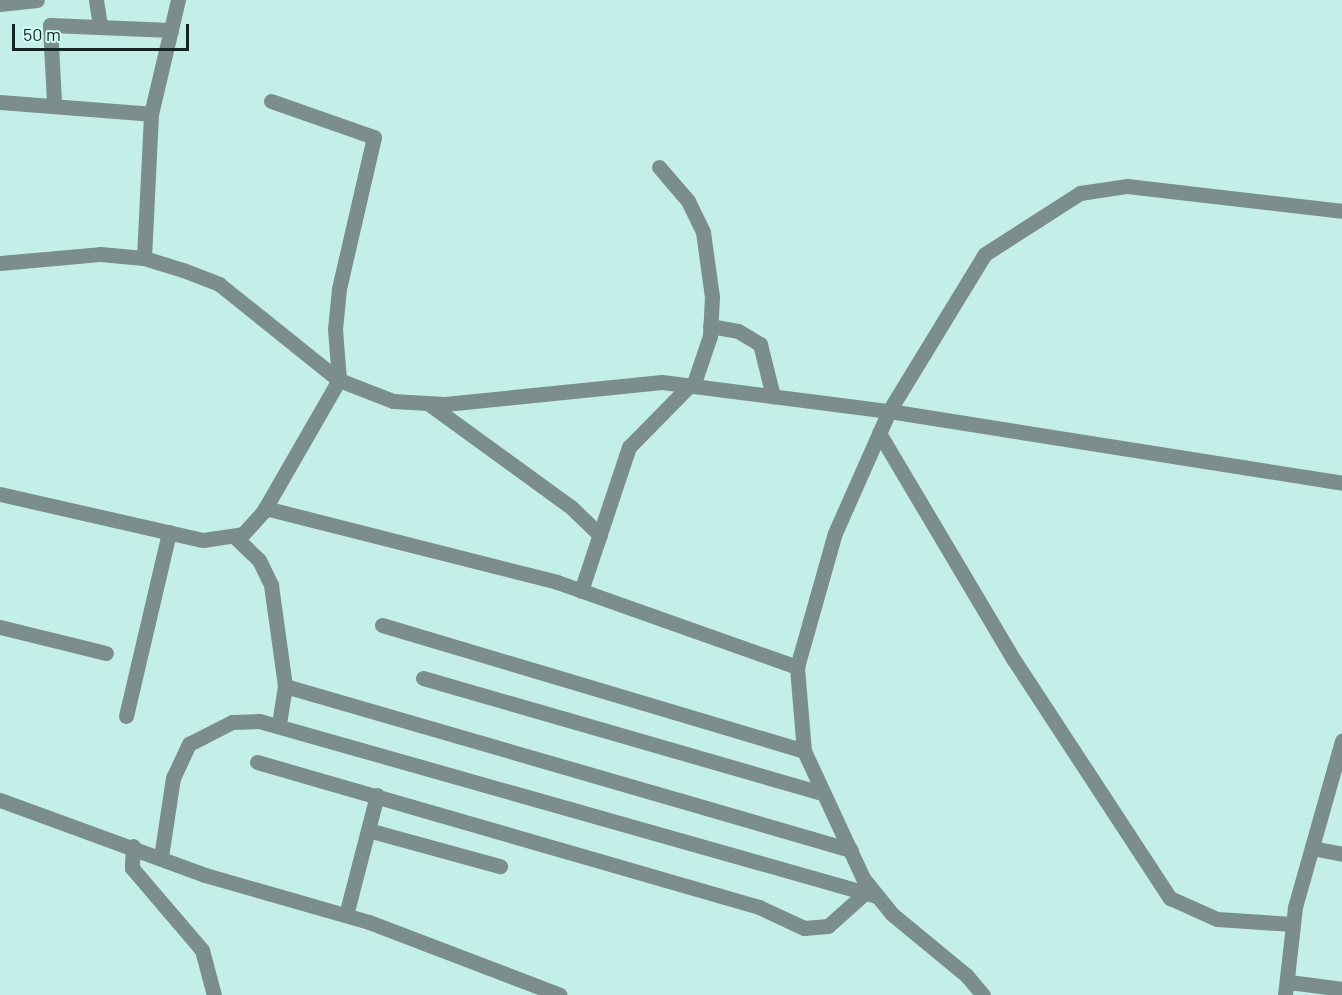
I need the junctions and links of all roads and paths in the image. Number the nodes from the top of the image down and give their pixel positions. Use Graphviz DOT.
graph roads {
  1 [pos="37,0"];
  2 [pos="96,0"];
  3 [pos="178,0"];
  4 [pos="0,4"];
  5 [pos="100,25"];
  6 [pos="171,30"];
  7 [pos="271,100"];
  8 [pos="0,102"];
  9 [pos="54,102"];
  10 [pos="151,114"];
  11 [pos="659,167"];
  12 [pos="1342,211"];
  13 [pos="144,258"];
  14 [pos="0,263"];
  15 [pos="710,326"];
  16 [pos="339,380"];
  17 [pos="691,386"];
  18 [pos="773,396"];
  19 [pos="429,404"];
  20 [pos="888,411"];
  21 [pos="879,433"];
  22 [pos="1342,483"];
  23 [pos="0,494"];
  24 [pos="265,508"];
  25 [pos="169,532"];
  26 [pos="600,535"];
  27 [pos="235,537"];
  28 [pos="581,591"];
  29 [pos="382,625"];
  30 [pos="0,627"];
  31 [pos="106,653"];
  32 [pos="797,667"];
  33 [pos="423,678"];
  34 [pos="285,686"];
  35 [pos="126,716"];
  36 [pos="279,723"];
  37 [pos="1342,743"];
  38 [pos="804,751"];
  39 [pos="257,762"];
  40 [pos="825,794"];
  41 [pos="377,795"];
  42 [pos="0,800"];
  43 [pos="368,830"];
  44 [pos="133,846"];
  45 [pos="1312,848"];
  46 [pos="851,850"];
  47 [pos="1342,854"];
  48 [pos="161,857"];
  49 [pos="500,866"];
  50 [pos="872,894"];
  51 [pos="345,915"];
  52 [pos="1293,924"];
  53 [pos="1287,989"];
  54 [pos="1342,989"];
  55 [pos="214,995"];
  56 [pos="560,995"];
  57 [pos="983,995"];
  1 -- 4 [label="street"];
  2 -- 5 [label="street"];
  3 -- 6 [label="street"];
  5 -- 6 [label="street"];
  5 -- 9 [label="street"];
  6 -- 10 [label="street"];
  7 -- 16 [label="street"];
  8 -- 9 [label="street"];
  9 -- 10 [label="street"];
  10 -- 13 [label="street"];
  11 -- 15 [label="street"];
  12 -- 20 [label="street"];
  13 -- 14 [label="street"];
  13 -- 16 [label="street"];
  15 -- 17 [label="street"];
  15 -- 18 [label="street"];
  16 -- 19 [label="street"];
  16 -- 24 [label="street"];
  17 -- 18 [label="street"];
  17 -- 19 [label="street"];
  17 -- 26 [label="street"];
  18 -- 20 [label="street"];
  19 -- 26 [label="street"];
  20 -- 21 [label="street"];
  20 -- 22 [label="street"];
  21 -- 32 [label="street"];
  21 -- 52 [label="street"];
  23 -- 25 [label="street"];
  24 -- 27 [label="street"];
  24 -- 28 [label="street"];
  25 -- 27 [label="street"];
  25 -- 35 [label="street"];
  26 -- 28 [label="street"];
  27 -- 34 [label="street"];
  28 -- 32 [label="street"];
  29 -- 38 [label="street"];
  30 -- 31 [label="street"];
  32 -- 38 [label="street"];
  33 -- 40 [label="street"];
  34 -- 36 [label="street"];
  34 -- 46 [label="street"];
  36 -- 48 [label="street"];
  36 -- 50 [label="street"];
  37 -- 45 [label="street"];
  38 -- 40 [label="street"];
  39 -- 41 [label="street"];
  40 -- 46 [label="street"];
  41 -- 43 [label="street"];
  41 -- 50 [label="street"];
  42 -- 44 [label="street"];
  43 -- 49 [label="street"];
  43 -- 51 [label="street"];
  44 -- 48 [label="street"];
  44 -- 55 [label="street"];
  45 -- 47 [label="street"];
  45 -- 52 [label="street"];
  46 -- 50 [label="street"];
  48 -- 51 [label="street"];
  50 -- 57 [label="street"];
  51 -- 56 [label="street"];
  52 -- 53 [label="street"];
  53 -- 54 [label="street"];
}
